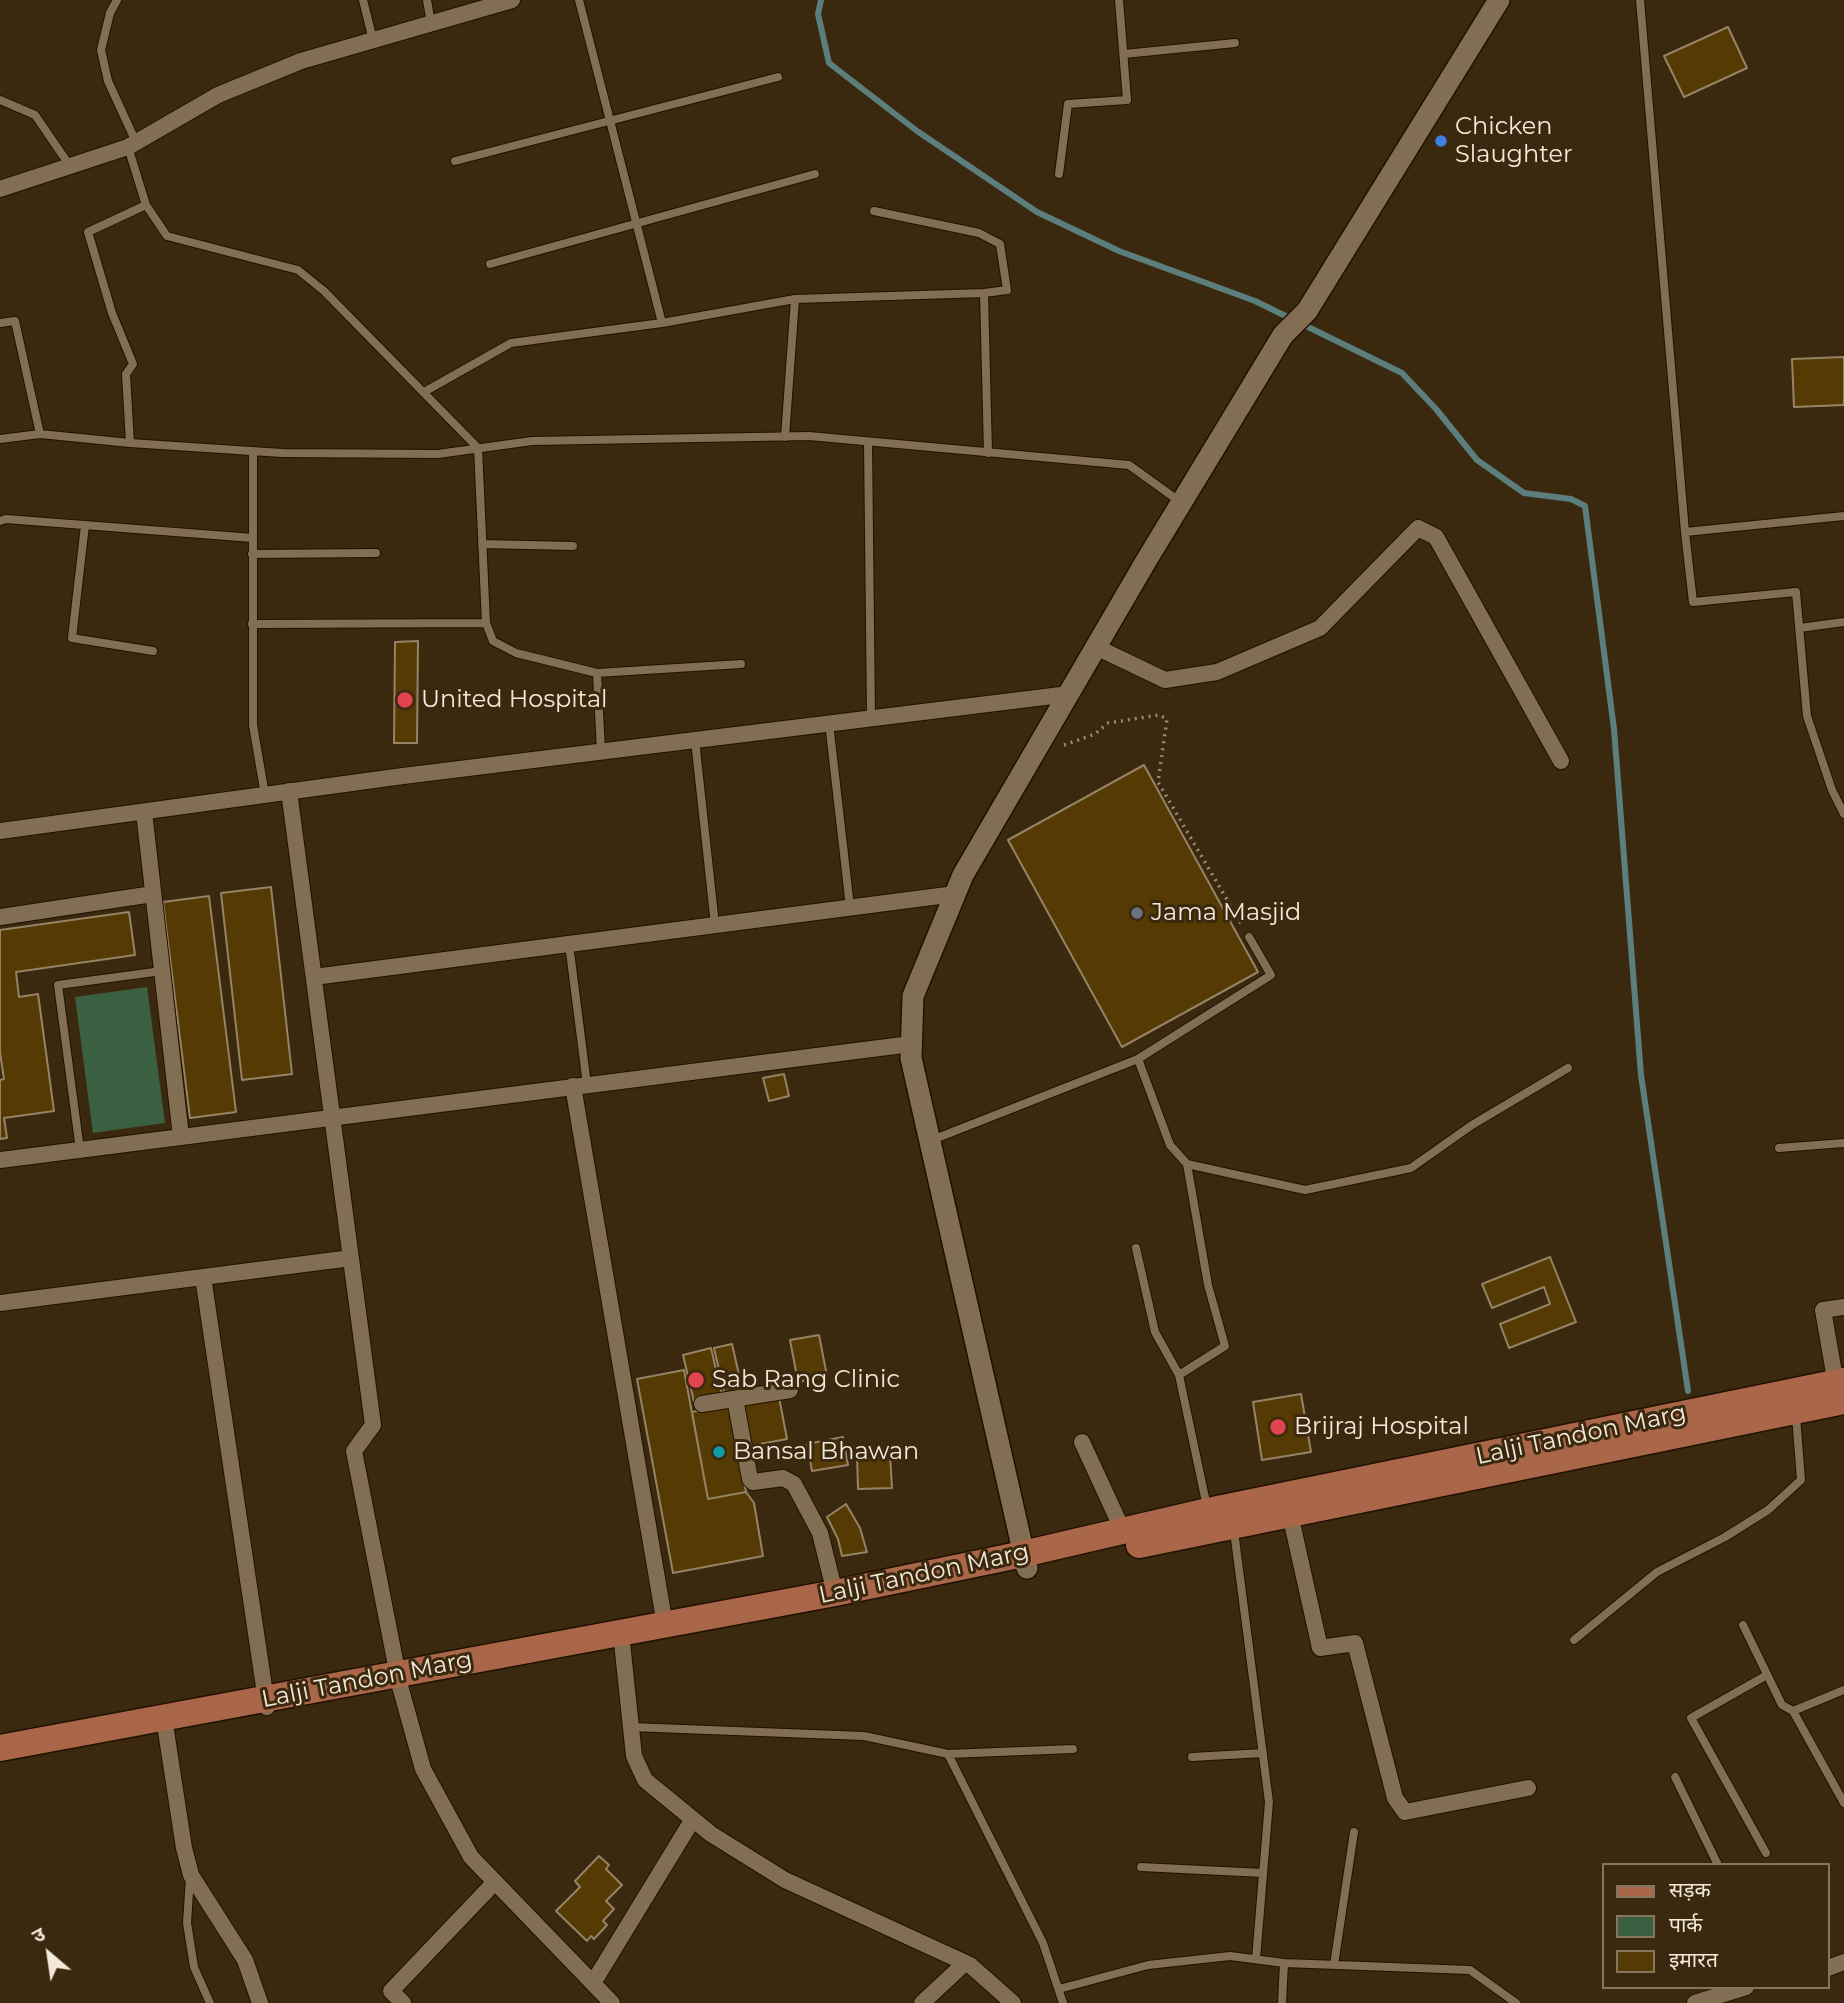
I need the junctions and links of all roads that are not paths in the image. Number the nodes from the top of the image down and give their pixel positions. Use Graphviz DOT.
graph roads {
  1 [pos="117,0"];
  2 [pos="363,0"];
  3 [pos="427,0"];
  4 [pos="511,0"];
  5 [pos="579,0"];
  6 [pos="1119,0"];
  7 [pos="1499,0"];
  8 [pos="1640,0"];
  9 [pos="431,23"];
  10 [pos="373,40"];
  11 [pos="1235,43"];
  12 [pos="1124,54"];
  13 [pos="778,77"];
  14 [pos="0,100"];
  15 [pos="610,121"];
  16 [pos="132,144"];
  17 [pos="455,162"];
  18 [pos="71,166"];
  19 [pos="815,174"];
  20 [pos="1059,174"];
  21 [pos="0,189"];
  22 [pos="146,205"];
  23 [pos="874,211"];
  24 [pos="636,224"];
  25 [pos="490,264"];
  26 [pos="984,293"];
  27 [pos="795,299"];
  28 [pos="0,323"];
  29 [pos="662,323"];
  30 [pos="424,393"];
  31 [pos="40,434"];
  32 [pos="785,437"];
  33 [pos="0,439"];
  34 [pos="868,442"];
  35 [pos="130,443"];
  36 [pos="478,448"];
  37 [pos="253,451"];
  38 [pos="988,453"];
  39 [pos="1182,502"];
  40 [pos="1844,516"];
  41 [pos="0,521"];
  42 [pos="85,525"];
  43 [pos="1685,532"];
  44 [pos="253,538"];
  45 [pos="482,544"];
  46 [pos="573,546"];
  47 [pos="376,553"];
  48 [pos="252,554"];
  49 [pos="1844,622"];
  50 [pos="486,623"];
  51 [pos="252,624"];
  52 [pos="1800,628"];
  53 [pos="1096,648"];
  54 [pos="153,651"];
  55 [pos="741,664"];
  56 [pos="597,673"];
  57 [pos="1069,694"];
  58 [pos="871,718"];
  59 [pos="829,723"];
  60 [pos="695,740"];
  61 [pos="601,751"];
  62 [pos="1561,761"];
  63 [pos="289,791"];
  64 [pos="265,795"];
  65 [pos="144,811"];
  66 [pos="1844,814"];
  67 [pos="0,831"];
  68 [pos="153,894"];
  69 [pos="955,894"];
  70 [pos="850,907"];
  71 [pos="0,917"];
  72 [pos="715,925"];
  73 [pos="1249,937"];
  74 [pos="569,944"];
  75 [pos="162,971"];
  76 [pos="314,977"];
  77 [pos="911,1044"];
  78 [pos="1139,1059"];
  79 [pos="1568,1068"];
  80 [pos="580,1086"];
  81 [pos="332,1117"];
  82 [pos="181,1137"];
  83 [pos="930,1141"];
  84 [pos="1844,1143"];
  85 [pos="1779,1149"];
  86 [pos="80,1150"];
  87 [pos="0,1160"];
  88 [pos="1187,1164"];
  89 [pos="1136,1248"];
  90 [pos="351,1258"];
  91 [pos="203,1277"];
  92 [pos="0,1303"];
  93 [pos="1844,1307"];
  94 [pos="1179,1375"];
  95 [pos="790,1390"];
  96 [pos="1840,1392"];
  97 [pos="735,1399"];
  98 [pos="702,1404"];
  99 [pos="1795,1412"];
  100 [pos="1082,1442"];
  101 [pos="1493,1463"];
  102 [pos="1290,1514"];
  103 [pos="1218,1523"];
  104 [pos="1123,1531"];
  105 [pos="1025,1561"];
  106 [pos="835,1593"];
  107 [pos="665,1625"];
  108 [pos="1743,1625"];
  109 [pos="621,1639"];
  110 [pos="1574,1640"];
  111 [pos="1767,1675"];
  112 [pos="398,1680"];
  113 [pos="1844,1690"];
  114 [pos="267,1705"];
  115 [pos="1793,1711"];
  116 [pos="165,1723"];
  117 [pos="631,1727"];
  118 [pos="0,1748"];
  119 [pos="1073,1749"];
  120 [pos="1263,1753"];
  121 [pos="948,1754"];
  122 [pos="1192,1757"];
  123 [pos="0,1760"];
  124 [pos="1675,1777"];
  125 [pos="1528,1788"];
  126 [pos="1844,1803"];
  127 [pos="693,1819"];
  128 [pos="1354,1832"];
  129 [pos="1766,1853"];
  130 [pos="1717,1863"];
  131 [pos="1141,1867"];
  132 [pos="1263,1873"];
  133 [pos="191,1875"];
  134 [pos="495,1882"];
  135 [pos="1256,1959"];
  136 [pos="965,1963"];
  137 [pos="1284,1963"];
  138 [pos="1334,1965"];
  139 [pos="593,1983"];
  140 [pos="1059,1989"];
  141 [pos="1740,1989"];
  142 [pos="210,2003"];
  143 [pos="260,2003"];
  144 [pos="403,2003"];
  145 [pos="612,2003"];
  146 [pos="922,2003"];
  147 [pos="1013,2003"];
  148 [pos="1063,2003"];
  149 [pos="1282,2003"];
  150 [pos="1516,2003"];
  151 [pos="1695,2003"];
  1 -- 16 [label="lane"];
  2 -- 10 [label="lane"];
  3 -- 9 [label="lane"];
  4 -- 9 [label="street"];
  5 -- 15 [label="lane"];
  6 -- 12 [label="lane"];
  7 -- 39 [label="street"];
  8 -- 43 [label="lane"];
  9 -- 10 [label="street"];
  10 -- 16 [label="street"];
  11 -- 12 [label="lane"];
  12 -- 20 [label="lane"];
  13 -- 15 [label="lane"];
  14 -- 18 [label="lane"];
  15 -- 17 [label="lane"];
  15 -- 24 [label="lane"];
  16 -- 18 [label="street"];
  16 -- 22 [label="lane"];
  18 -- 21 [label="street"];
  19 -- 24 [label="lane"];
  22 -- 30 [label="lane"];
  22 -- 35 [label="lane"];
  23 -- 26 [label="lane"];
  24 -- 25 [label="lane"];
  24 -- 29 [label="lane"];
  26 -- 27 [label="lane"];
  26 -- 38 [label="lane"];
  27 -- 29 [label="lane"];
  27 -- 32 [label="lane"];
  28 -- 31 [label="lane"];
  29 -- 30 [label="lane"];
  30 -- 36 [label="lane"];
  31 -- 33 [label="lane"];
  31 -- 35 [label="lane"];
  32 -- 34 [label="lane"];
  32 -- 36 [label="lane"];
  34 -- 38 [label="lane"];
  34 -- 58 [label="lane"];
  35 -- 37 [label="lane"];
  36 -- 37 [label="lane"];
  36 -- 45 [label="lane"];
  37 -- 44 [label="lane"];
  38 -- 39 [label="lane"];
  39 -- 53 [label="street"];
  40 -- 43 [label="lane"];
  41 -- 42 [label="lane"];
  42 -- 44 [label="lane"];
  42 -- 54 [label="lane"];
  43 -- 52 [label="lane"];
  44 -- 48 [label="lane"];
  45 -- 46 [label="lane"];
  45 -- 50 [label="lane"];
  47 -- 48 [label="lane"];
  48 -- 51 [label="lane"];
  49 -- 52 [label="lane"];
  50 -- 51 [label="lane"];
  50 -- 56 [label="lane"];
  51 -- 64 [label="lane"];
  52 -- 66 [label="lane"];
  53 -- 57 [label="street"];
  53 -- 62 [label="street"];
  55 -- 56 [label="lane"];
  56 -- 61 [label="lane"];
  57 -- 58 [label="street"];
  57 -- 69 [label="street"];
  58 -- 59 [label="street"];
  59 -- 60 [label="street"];
  59 -- 70 [label="lane"];
  60 -- 61 [label="street"];
  60 -- 72 [label="lane"];
  61 -- 63 [label="street"];
  63 -- 64 [label="street"];
  63 -- 76 [label="street"];
  64 -- 65 [label="street"];
  65 -- 67 [label="street"];
  65 -- 68 [label="street"];
  68 -- 71 [label="street"];
  68 -- 75 [label="street"];
  69 -- 70 [label="street"];
  69 -- 77 [label="street"];
  70 -- 72 [label="street"];
  72 -- 74 [label="street"];
  73 -- 78 [label="lane"];
  74 -- 76 [label="street"];
  74 -- 80 [label="lane"];
  75 -- 82 [label="street"];
  75 -- 86 [label="lane"];
  76 -- 81 [label="street"];
  77 -- 80 [label="street"];
  77 -- 83 [label="street"];
  78 -- 83 [label="lane"];
  78 -- 88 [label="lane"];
  79 -- 88 [label="lane"];
  80 -- 81 [label="street"];
  80 -- 107 [label="street"];
  81 -- 82 [label="street"];
  81 -- 90 [label="street"];
  82 -- 86 [label="street"];
  83 -- 105 [label="street"];
  84 -- 85 [label="lane"];
  86 -- 87 [label="street"];
  88 -- 94 [label="lane"];
  89 -- 94 [label="lane"];
  90 -- 91 [label="street"];
  90 -- 112 [label="street"];
  91 -- 92 [label="street"];
  91 -- 114 [label="street"];
  93 -- 96 [label="street"];
  94 -- 103 [label="lane"];
  95 -- 97 [label="street"];
  96 -- 99 [label="main road, Lalji Tandon Marg"];
  96 -- 101 [label="main road, Lalji Tandon Marg"];
  97 -- 98 [label="street"];
  97 -- 106 [label="street"];
  99 -- 101 [label="main road, Lalji Tandon Marg"];
  99 -- 110 [label="lane"];
  100 -- 104 [label="street"];
  101 -- 102 [label="main road, Lalji Tandon Marg"];
  101 -- 103 [label="main road, Lalji Tandon Marg"];
  102 -- 103 [label="main road, Lalji Tandon Marg"];
  102 -- 125 [label="street"];
  103 -- 104 [label="main road, Lalji Tandon Marg"];
  103 -- 105 [label="main road, Lalji Tandon Marg"];
  103 -- 120 [label="lane"];
  104 -- 105 [label="main road, Lalji Tandon Marg"];
  105 -- 106 [label="main road, Lalji Tandon Marg"];
  105 -- 109 [label="main road, Lalji Tandon Marg"];
  106 -- 107 [label="main road, Lalji Tandon Marg"];
  107 -- 109 [label="main road, Lalji Tandon Marg"];
  108 -- 111 [label="lane"];
  109 -- 112 [label="main road, Lalji Tandon Marg"];
  109 -- 117 [label="street"];
  111 -- 115 [label="lane"];
  111 -- 129 [label="lane"];
  112 -- 114 [label="main road, Lalji Tandon Marg"];
  112 -- 134 [label="street"];
  113 -- 115 [label="lane"];
  114 -- 116 [label="main road, Lalji Tandon Marg"];
  115 -- 126 [label="lane"];
  116 -- 118 [label="main road, Lalji Tandon Marg"];
  116 -- 123 [label="main road, Lalji Tandon Marg"];
  116 -- 133 [label="street"];
  117 -- 121 [label="lane"];
  117 -- 127 [label="street"];
  119 -- 121 [label="lane"];
  120 -- 122 [label="lane"];
  120 -- 132 [label="lane"];
  121 -- 140 [label="lane"];
  124 -- 130 [label="lane"];
  127 -- 136 [label="street"];
  127 -- 139 [label="street"];
  128 -- 138 [label="lane"];
  131 -- 132 [label="lane"];
  132 -- 135 [label="lane"];
  133 -- 142 [label="lane"];
  133 -- 143 [label="street"];
  134 -- 139 [label="street"];
  134 -- 144 [label="street"];
  135 -- 137 [label="lane"];
  135 -- 140 [label="lane"];
  136 -- 146 [label="street"];
  136 -- 147 [label="street"];
  137 -- 138 [label="lane"];
  137 -- 149 [label="lane"];
  138 -- 150 [label="lane"];
  139 -- 145 [label="street"];
  140 -- 148 [label="lane"];
  141 -- 151 [label="street"];
}
